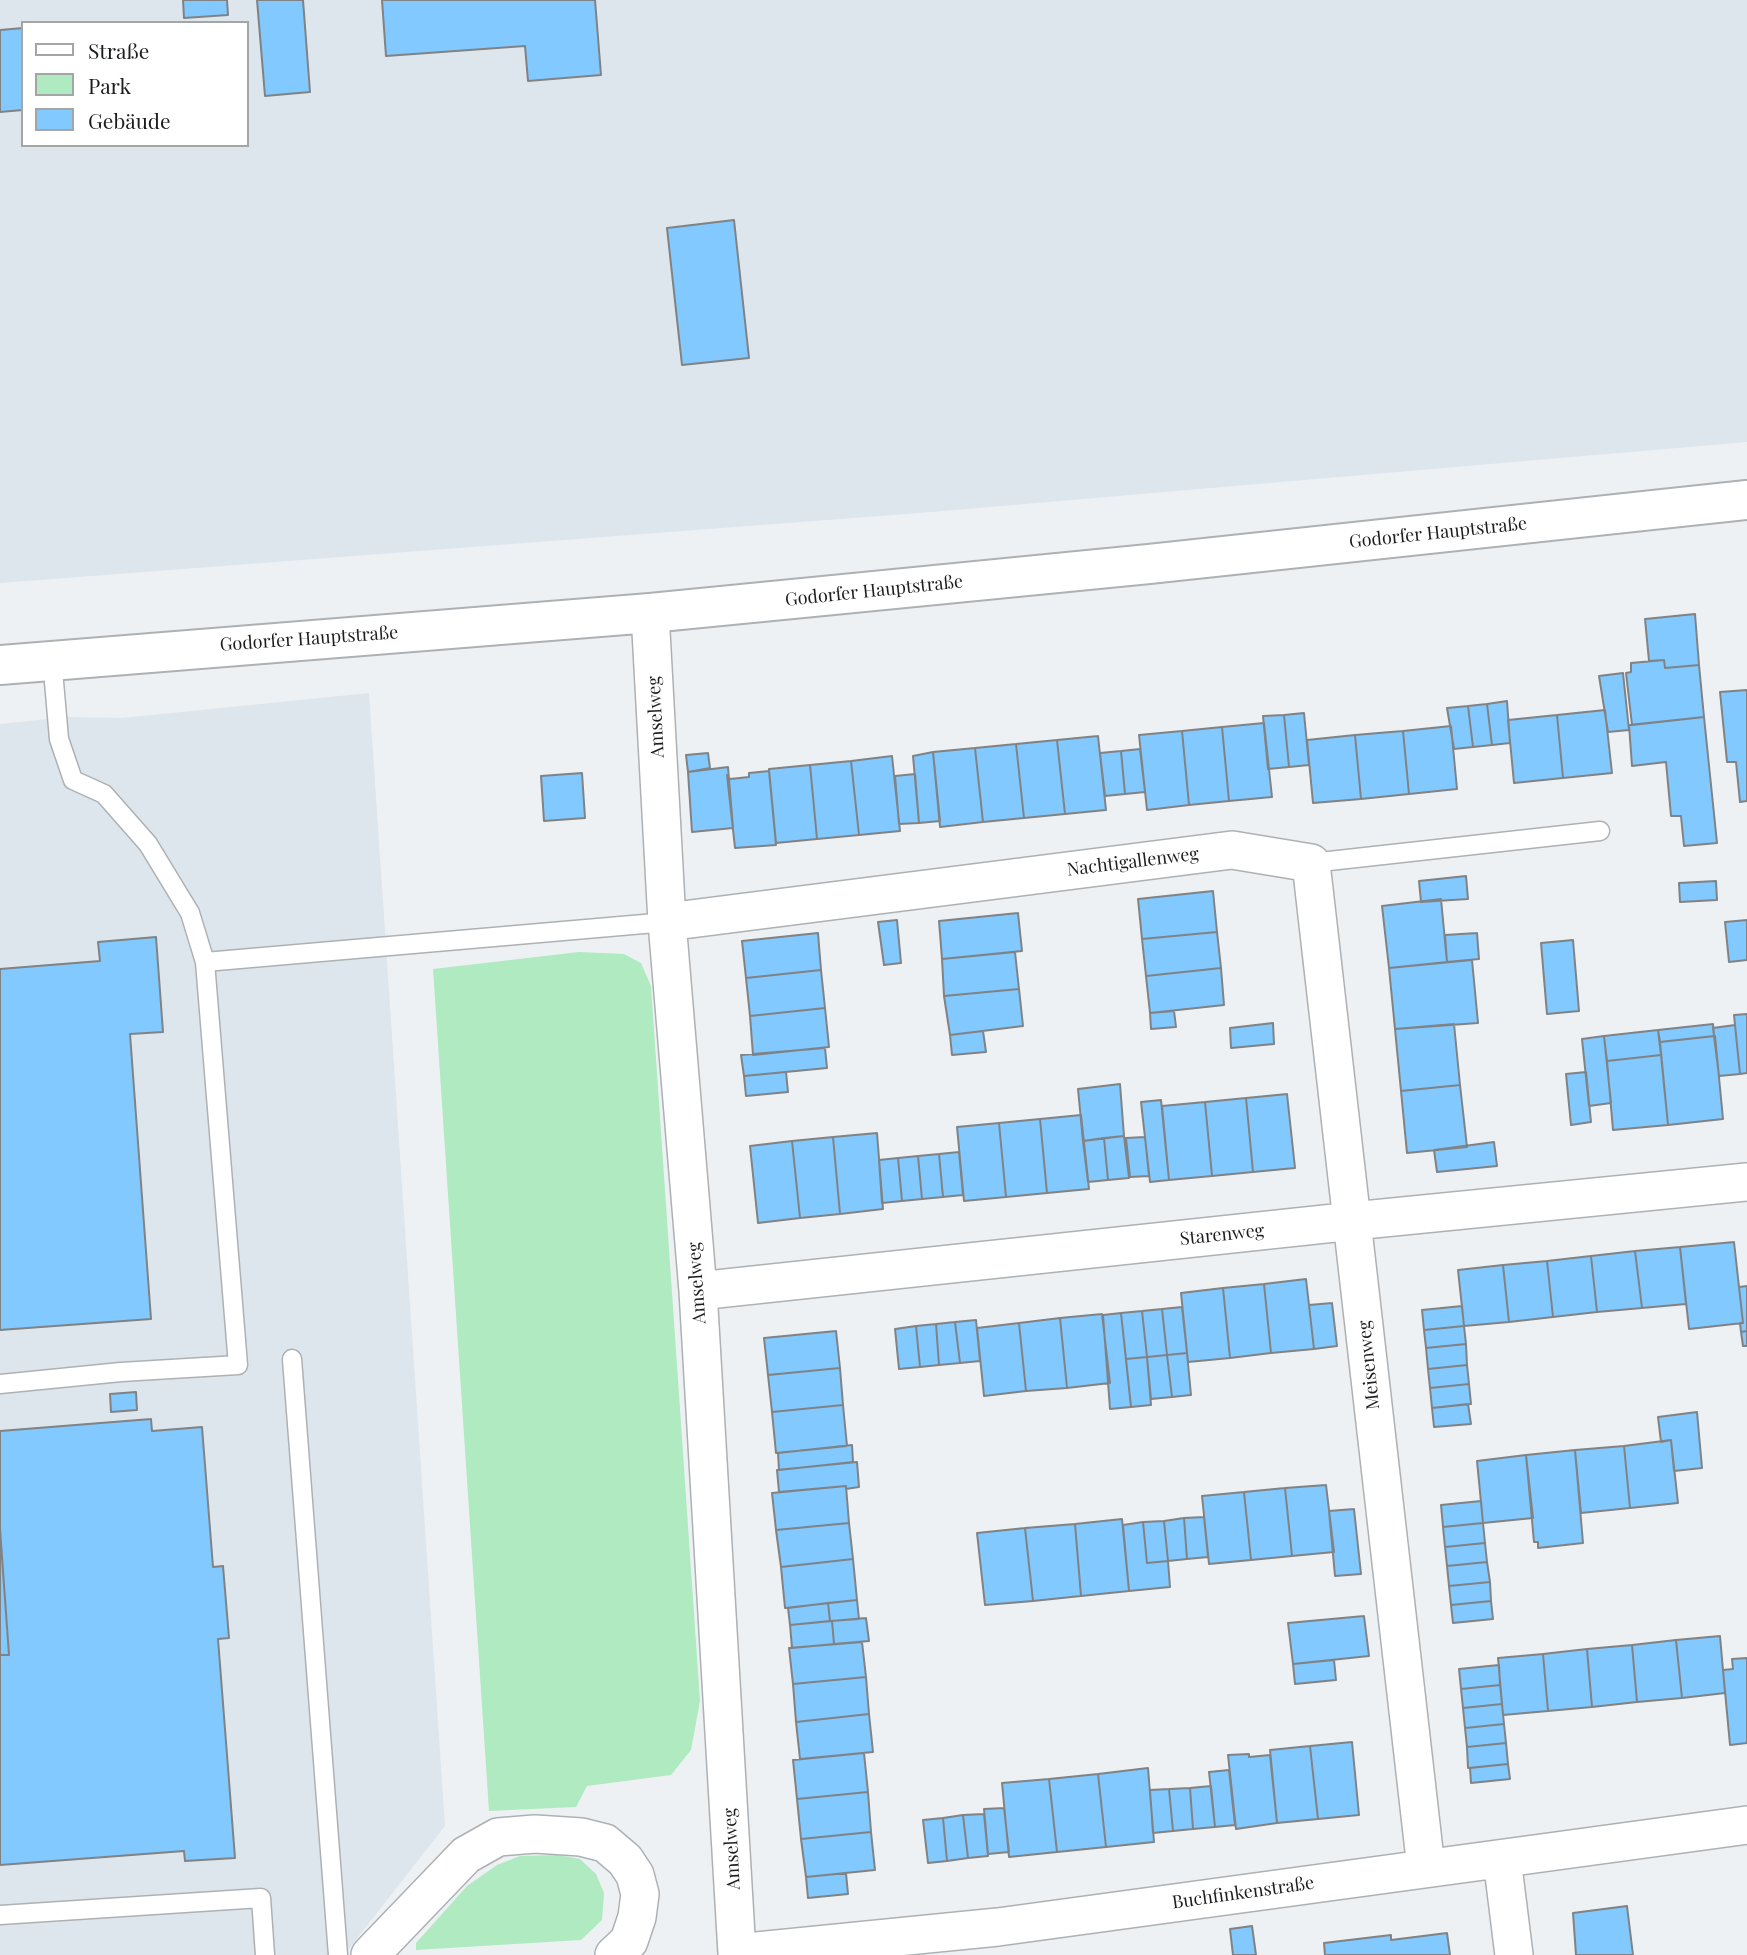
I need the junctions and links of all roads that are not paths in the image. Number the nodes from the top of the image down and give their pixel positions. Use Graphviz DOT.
graph roads {
  1 [pos="1747,500"];
  2 [pos="650,613"];
  3 [pos="52,659"];
  4 [pos="0,665"];
  5 [pos="1600,831"];
  6 [pos="1311,863"];
  7 [pos="667,922"];
  8 [pos="205,962"];
  9 [pos="1747,1182"];
  10 [pos="1353,1221"];
  11 [pos="698,1291"];
  12 [pos="292,1359"];
  13 [pos="0,1384"];
  14 [pos="1747,1825"];
  15 [pos="1502,1859"];
  16 [pos="1426,1868"];
  17 [pos="0,1915"];
  18 [pos="1000,1941"];
  19 [pos="737,1954"];
  20 [pos="265,1955"];
  21 [pos="338,1955"];
  22 [pos="370,1955"];
  23 [pos="614,1955"];
  24 [pos="1514,1955"];
  1 -- 2 [label="main road, Godorfer Hauptstraße"];
  2 -- 3 [label="main road, Godorfer Hauptstraße"];
  2 -- 7 [label="street, Amselweg"];
  3 -- 4 [label="main road, Godorfer Hauptstraße"];
  3 -- 8 [label="lane"];
  5 -- 6 [label="lane, Nachtigallenweg"];
  6 -- 7 [label="street, Nachtigallenweg"];
  6 -- 10 [label="street, Meisenweg"];
  7 -- 8 [label="lane"];
  7 -- 11 [label="street, Amselweg"];
  8 -- 13 [label="lane"];
  9 -- 10 [label="street, Starenweg"];
  10 -- 11 [label="street, Starenweg"];
  10 -- 16 [label="street, Meisenweg"];
  11 -- 19 [label="street, Amselweg"];
  12 -- 21 [label="lane"];
  14 -- 15 [label="street, Buchfinkenstraße"];
  15 -- 16 [label="street, Buchfinkenstraße"];
  15 -- 24 [label="street"];
  16 -- 18 [label="street, Buchfinkenstraße"];
  17 -- 20 [label="lane"];
  18 -- 19 [label="street, Buchfinkenstraße"];
  22 -- 23 [label="street"];
}
